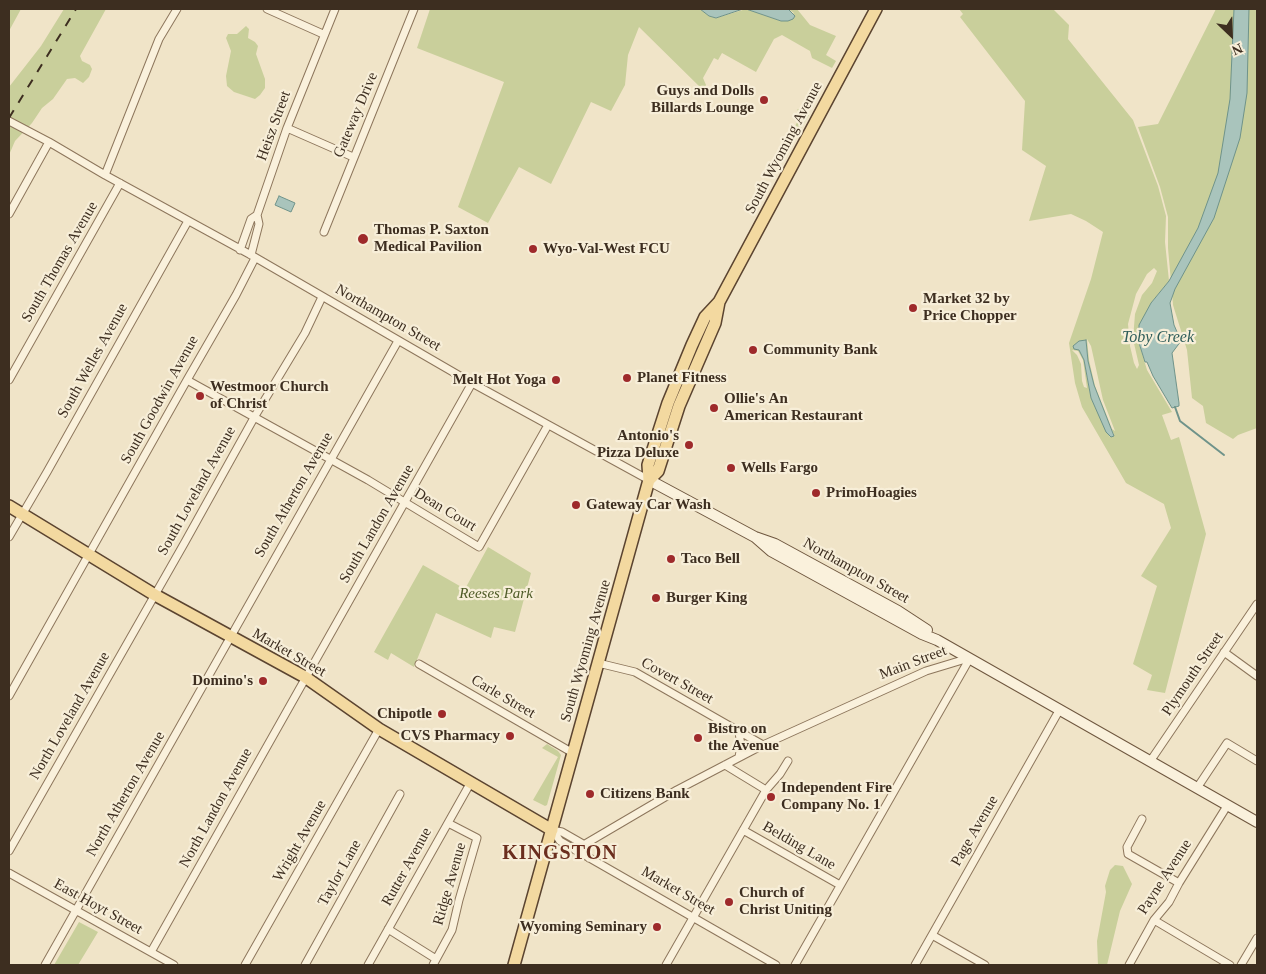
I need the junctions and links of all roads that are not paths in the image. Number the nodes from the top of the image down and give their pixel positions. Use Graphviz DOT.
graph roads {
  1 [pos="177,9"];
  2 [pos="267,9"];
  3 [pos="335,9"];
  4 [pos="414,9"];
  5 [pos="876,9"];
  6 [pos="323,34"];
  7 [pos="9,121"];
  8 [pos="287,128"];
  9 [pos="49,142"];
  10 [pos="354,157"];
  11 [pos="105,175"];
  12 [pos="120,183"];
  13 [pos="9,214"];
  14 [pos="257,214"];
  15 [pos="188,221"];
  16 [pos="324,232"];
  17 [pos="240,250"];
  18 [pos="253,257"];
  19 [pos="322,297"];
  20 [pos="398,341"];
  21 [pos="9,380"];
  22 [pos="187,380"];
  23 [pos="472,384"];
  24 [pos="255,416"];
  25 [pos="548,425"];
  26 [pos="330,460"];
  27 [pos="649,480"];
  28 [pos="405,503"];
  29 [pos="9,506"];
  30 [pos="22,514"];
  31 [pos="9,537"];
  32 [pos="88,555"];
  33 [pos="155,594"];
  34 [pos="1257,604"];
  35 [pos="232,637"];
  36 [pos="1224,652"];
  37 [pos="970,658"];
  38 [pos="598,663"];
  39 [pos="419,664"];
  40 [pos="1257,676"];
  41 [pos="305,677"];
  42 [pos="9,696"];
  43 [pos="1060,709"];
  44 [pos="379,730"];
  45 [pos="739,732"];
  46 [pos="763,745"];
  47 [pos="573,753"];
  48 [pos="739,757"];
  49 [pos="1151,760"];
  50 [pos="788,761"];
  51 [pos="1257,761"];
  52 [pos="725,765"];
  53 [pos="471,782"];
  54 [pos="1197,788"];
  55 [pos="766,790"];
  56 [pos="400,794"];
  57 [pos="1227,806"];
  58 [pos="1142,819"];
  59 [pos="448,822"];
  60 [pos="1257,822"];
  61 [pos="552,830"];
  62 [pos="743,830"];
  63 [pos="583,844"];
  64 [pos="575,850"];
  65 [pos="9,851"];
  66 [pos="590,858"];
  67 [pos="9,873"];
  68 [pos="1179,883"];
  69 [pos="840,885"];
  70 [pos="76,911"];
  71 [pos="693,916"];
  72 [pos="1154,920"];
  73 [pos="388,929"];
  74 [pos="932,935"];
  75 [pos="1257,938"];
  76 [pos="151,952"];
  77 [pos="435,962"];
  78 [pos="44,965"];
  79 [pos="174,965"];
  80 [pos="245,965"];
  81 [pos="305,965"];
  82 [pos="368,965"];
  83 [pos="514,965"];
  84 [pos="666,965"];
  85 [pos="776,965"];
  86 [pos="795,965"];
  87 [pos="915,965"];
  88 [pos="984,965"];
  89 [pos="1129,965"];
  90 [pos="1230,965"];
  91 [pos="1240,965"];
  1 -- 11 [label="street"];
  2 -- 6 [label="street"];
  3 -- 6 [label="street, Heisz Street"];
  4 -- 10 [label="street, Gateway Drive"];
  5 -- 27 [label="main road, South Wyoming Avenue"];
  6 -- 8 [label="street, Heisz Street"];
  7 -- 9 [label="street, Northampton Street"];
  8 -- 10 [label="street"];
  8 -- 14 [label="street, Heisz Street"];
  9 -- 11 [label="street, Northampton Street"];
  9 -- 13 [label="street"];
  10 -- 16 [label="street, Gateway Drive"];
  11 -- 12 [label="street, Northampton Street"];
  12 -- 15 [label="street, Northampton Street"];
  12 -- 21 [label="street, South Thomas Avenue"];
  14 -- 17 [label="street"];
  14 -- 18 [label="street, Heisz Street"];
  15 -- 17 [label="street, Northampton Street"];
  15 -- 30 [label="street, South Welles Avenue"];
  17 -- 18 [label="street, Northampton Street"];
  18 -- 19 [label="street, Northampton Street"];
  18 -- 22 [label="street, South Goodwin Avenue"];
  19 -- 20 [label="street, Northampton Street"];
  19 -- 24 [label="street, South Loveland Avenue"];
  20 -- 23 [label="street, Northampton Street"];
  20 -- 26 [label="street, South Atherton Avenue"];
  22 -- 24 [label="street, Dean Court"];
  22 -- 32 [label="street, South Goodwin Avenue"];
  23 -- 25 [label="street, Northampton Street"];
  23 -- 28 [label="street, South Landon Avenue"];
  24 -- 26 [label="street, Dean Court"];
  24 -- 33 [label="street, South Loveland Avenue"];
  25 -- 27 [label="street, Northampton Street"];
  25 -- 28 [label="street, Dean Court"];
  26 -- 28 [label="street, Dean Court"];
  26 -- 35 [label="street, South Atherton Avenue"];
  27 -- 37 [label="street, Northampton Street"];
  27 -- 38 [label="main road, South Wyoming Avenue"];
  28 -- 41 [label="street, South Landon Avenue"];
  29 -- 30 [label="main road, Market Street"];
  30 -- 31 [label="street, South Welles Avenue"];
  30 -- 32 [label="main road, Market Street"];
  32 -- 33 [label="main road, Market Street"];
  32 -- 42 [label="street, South Goodwin Avenue"];
  33 -- 35 [label="main road, Market Street"];
  33 -- 65 [label="street, North Loveland Avenue"];
  34 -- 36 [label="street, Plymouth Street"];
  35 -- 41 [label="main road, Market Street"];
  35 -- 70 [label="street, North Atherton Avenue"];
  36 -- 40 [label="street"];
  36 -- 49 [label="street, Plymouth Street"];
  37 -- 43 [label="street, Main Street"];
  37 -- 46 [label="street, Main Street"];
  37 -- 69 [label="street"];
  38 -- 45 [label="street, Covert Street"];
  38 -- 47 [label="main road, South Wyoming Avenue"];
  39 -- 47 [label="street, Carle Street"];
  41 -- 44 [label="main road, Market Street"];
  41 -- 76 [label="street, North Landon Avenue"];
  43 -- 49 [label="street, Main Street"];
  43 -- 74 [label="street, Page Avenue"];
  44 -- 53 [label="main road, Market Street"];
  44 -- 80 [label="street, Wright Avenue"];
  45 -- 46 [label="street, Covert Street"];
  45 -- 48 [label="street"];
  46 -- 48 [label="street, Main Street"];
  47 -- 61 [label="main road, South Wyoming Avenue"];
  48 -- 52 [label="street, Main Street"];
  49 -- 54 [label="street, Main Street"];
  50 -- 55 [label="street"];
  51 -- 54 [label="street"];
  52 -- 55 [label="street"];
  52 -- 63 [label="street, Main Street"];
  53 -- 59 [label="street, Rutter Avenue"];
  53 -- 61 [label="main road, Market Street"];
  54 -- 57 [label="street, Main Street"];
  55 -- 62 [label="street"];
  56 -- 81 [label="street, Taylor Lane"];
  57 -- 60 [label="street, Main Street"];
  57 -- 68 [label="street, Payne Avenue"];
  58 -- 68 [label="street"];
  59 -- 73 [label="street, Rutter Avenue"];
  59 -- 77 [label="street, Ridge Avenue"];
  61 -- 63 [label="street, Market Street"];
  61 -- 64 [label="street, Market Street"];
  61 -- 83 [label="main road, South Wyoming Avenue"];
  62 -- 69 [label="street, Belding Lane"];
  62 -- 71 [label="street"];
  63 -- 64 [label="street, Main Street"];
  63 -- 66 [label="street"];
  64 -- 66 [label="street, Market Street"];
  66 -- 71 [label="street, Market Street"];
  67 -- 70 [label="street, East Hoyt Street"];
  68 -- 72 [label="street, Payne Avenue"];
  69 -- 86 [label="street"];
  70 -- 76 [label="street, East Hoyt Street"];
  70 -- 78 [label="street, North Atherton Avenue"];
  71 -- 84 [label="street"];
  71 -- 85 [label="street, Market Street"];
  72 -- 89 [label="street, Payne Avenue"];
  72 -- 90 [label="street"];
  73 -- 77 [label="street"];
  73 -- 82 [label="street, Rutter Avenue"];
  74 -- 87 [label="street, Page Avenue"];
  74 -- 88 [label="street"];
  75 -- 91 [label="street"];
  76 -- 79 [label="street, East Hoyt Street"];
}
